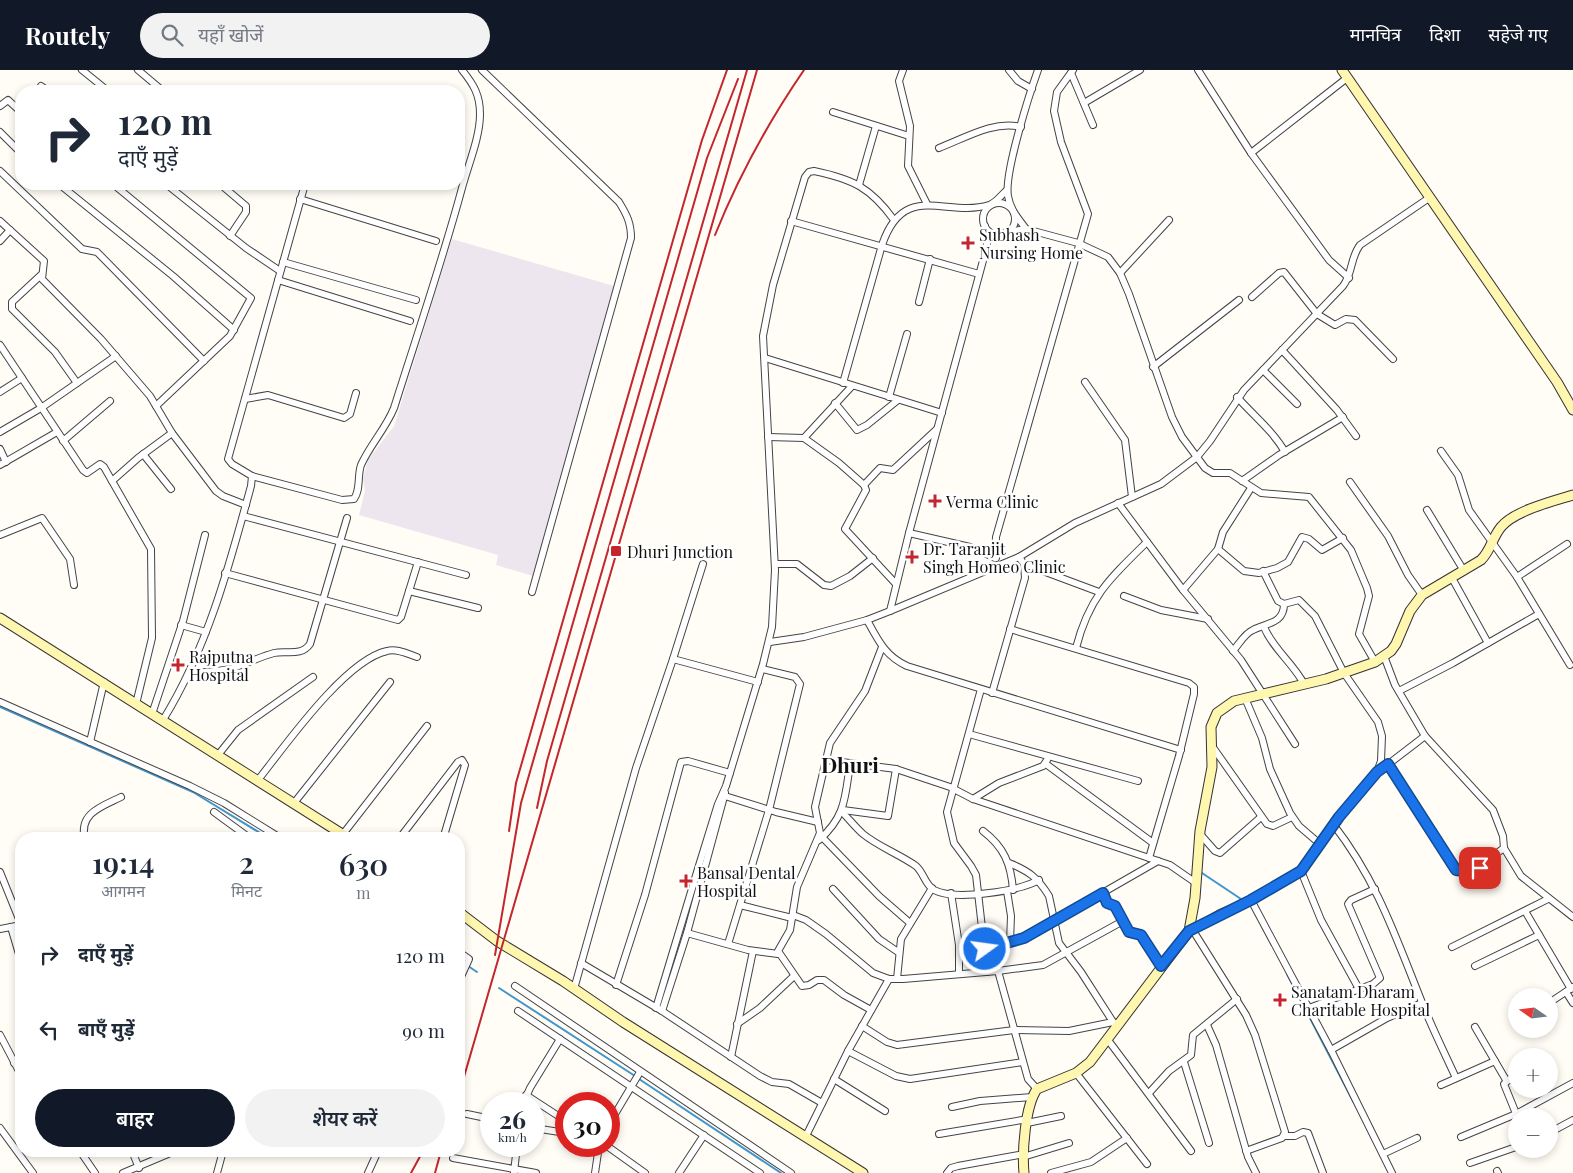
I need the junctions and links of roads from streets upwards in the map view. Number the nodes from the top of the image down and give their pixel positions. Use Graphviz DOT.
graph roads {
  1 [pos="82,70"];
  2 [pos="138,70"];
  3 [pos="462,70"];
  4 [pos="482,70"];
  5 [pos="902,70"];
  6 [pos="1009,70"];
  7 [pos="1038,70"];
  8 [pos="1140,70"];
  9 [pos="1198,70"];
  10 [pos="1072,72"];
  11 [pos="1344,74"];
  12 [pos="101,85"];
  13 [pos="157,85"];
  14 [pos="1032,89"];
  15 [pos="1084,103"];
  16 [pos="0,106"];
  17 [pos="15,106"];
  18 [pos="833,112"];
  19 [pos="1093,124"];
  20 [pos="876,126"];
  21 [pos="1021,127"];
  22 [pos="0,132"];
  23 [pos="909,136"];
  24 [pos="15,147"];
  25 [pos="939,148"];
  26 [pos="1251,153"];
  27 [pos="0,171"];
  28 [pos="465,177"];
  29 [pos="15,185"];
  30 [pos="859,185"];
  31 [pos="20,190"];
  32 [pos="66,190"];
  33 [pos="120,190"];
  34 [pos="173,190"];
  35 [pos="227,190"];
  36 [pos="303,190"];
  37 [pos="461,190"];
  38 [pos="1007,190"];
  39 [pos="1429,198"];
  40 [pos="300,199"];
  41 [pos="927,204"];
  42 [pos="991,205"];
  43 [pos="972,207"];
  44 [pos="1012,211"];
  45 [pos="894,220"];
  46 [pos="1169,220"];
  47 [pos="0,221"];
  48 [pos="791,221"];
  49 [pos="984,223"];
  50 [pos="10,230"];
  51 [pos="1026,230"];
  52 [pos="1004,233"];
  53 [pos="230,236"];
  54 [pos="0,241"];
  55 [pos="436,241"];
  56 [pos="986,244"];
  57 [pos="1078,244"];
  58 [pos="882,246"];
  59 [pos="930,260"];
  60 [pos="283,262"];
  61 [pos="280,271"];
  62 [pos="1120,273"];
  63 [pos="979,274"];
  64 [pos="41,275"];
  65 [pos="1349,278"];
  66 [pos="278,280"];
  67 [pos="1252,298"];
  68 [pos="416,300"];
  69 [pos="1239,300"];
  70 [pos="919,302"];
  71 [pos="1317,314"];
  72 [pos="410,320"];
  73 [pos="234,330"];
  74 [pos="907,334"];
  75 [pos="0,345"];
  76 [pos="1282,350"];
  77 [pos="116,356"];
  78 [pos="764,358"];
  79 [pos="1393,359"];
  80 [pos="204,362"];
  81 [pos="1153,367"];
  82 [pos="1263,370"];
  83 [pos="22,378"];
  84 [pos="77,382"];
  85 [pos="1085,382"];
  86 [pos="843,383"];
  87 [pos="852,386"];
  88 [pos="0,392"];
  89 [pos="356,393"];
  90 [pos="889,397"];
  91 [pos="1237,397"];
  92 [pos="244,399"];
  93 [pos="898,400"];
  94 [pos="110,401"];
  95 [pos="835,403"];
  96 [pos="1297,404"];
  97 [pos="156,406"];
  98 [pos="41,408"];
  99 [pos="1573,410"];
  100 [pos="942,413"];
  101 [pos="1343,417"];
  102 [pos="937,429"];
  103 [pos="0,432"];
  104 [pos="57,432"];
  105 [pos="172,433"];
  106 [pos="768,436"];
  107 [pos="1356,436"];
  108 [pos="804,438"];
  109 [pos="63,441"];
  110 [pos="0,449"];
  111 [pos="1441,451"];
  112 [pos="1285,452"];
  113 [pos="143,454"];
  114 [pos="1197,457"];
  115 [pos="3,464"];
  116 [pos="252,476"];
  117 [pos="112,481"];
  118 [pos="1242,481"];
  119 [pos="1350,482"];
  120 [pos="864,485"];
  121 [pos="1251,488"];
  122 [pos="171,489"];
  123 [pos="1573,495"];
  124 [pos="1132,497"];
  125 [pos="1118,503"];
  126 [pos="246,505"];
  127 [pos="1426,510"];
  128 [pos="243,516"];
  129 [pos="347,518"];
  130 [pos="909,533"];
  131 [pos="0,535"];
  132 [pos="205,535"];
  133 [pos="1343,538"];
  134 [pos="340,542"];
  135 [pos="1147,542"];
  136 [pos="1567,544"];
  137 [pos="1493,545"];
  138 [pos="1218,549"];
  139 [pos="1019,557"];
  140 [pos="873,558"];
  141 [pos="995,558"];
  142 [pos="418,562"];
  143 [pos="703,564"];
  144 [pos="775,564"];
  145 [pos="999,564"];
  146 [pos="1024,564"];
  147 [pos="1464,571"];
  148 [pos="1264,572"];
  149 [pos="225,574"];
  150 [pos="466,575"];
  151 [pos="1517,577"];
  152 [pos="1452,578"];
  153 [pos="74,584"];
  154 [pos="896,584"];
  155 [pos="1183,590"];
  156 [pos="409,591"];
  157 [pos="532,592"];
  158 [pos="1099,592"];
  159 [pos="1422,595"];
  160 [pos="1124,596"];
  161 [pos="322,600"];
  162 [pos="1284,604"];
  163 [pos="478,608"];
  164 [pos="890,611"];
  165 [pos="1539,614"];
  166 [pos="0,618"];
  167 [pos="1208,619"];
  168 [pos="867,620"];
  169 [pos="181,626"];
  170 [pos="1264,627"];
  171 [pos="1010,629"];
  172 [pos="206,632"];
  173 [pos="770,642"];
  174 [pos="1488,643"];
  175 [pos="882,647"];
  176 [pos="1076,648"];
  177 [pos="1234,651"];
  178 [pos="417,656"];
  179 [pos="1384,656"];
  180 [pos="672,659"];
  181 [pos="1375,662"];
  182 [pos="1570,665"];
  183 [pos="762,669"];
  184 [pos="189,672"];
  185 [pos="1344,673"];
  186 [pos="313,677"];
  187 [pos="104,682"];
  188 [pos="390,682"];
  189 [pos="758,682"];
  190 [pos="1304,684"];
  191 [pos="981,689"];
  192 [pos="1398,691"];
  193 [pos="1264,692"];
  194 [pos="992,693"];
  195 [pos="1245,698"];
  196 [pos="0,702"];
  197 [pos="136,704"];
  198 [pos="152,714"];
  199 [pos="163,720"];
  200 [pos="427,726"];
  201 [pos="969,734"];
  202 [pos="1425,736"];
  203 [pos="90,742"];
  204 [pos="1211,744"];
  205 [pos="1295,744"];
  206 [pos="1181,750"];
  207 [pos="218,755"];
  208 [pos="1048,756"];
  209 [pos="826,760"];
  210 [pos="850,764"];
  211 [pos="1046,764"];
  212 [pos="1388,764"];
  213 [pos="896,770"];
  214 [pos="1377,772"];
  215 [pos="730,773"];
  216 [pos="258,780"];
  217 [pos="1138,781"];
  218 [pos="726,786"];
  219 [pos="954,789"];
  220 [pos="725,796"];
  221 [pos="122,797"];
  222 [pos="973,799"];
  223 [pos="294,803"];
  224 [pos="769,810"];
  225 [pos="842,811"];
  226 [pos="214,812"];
  227 [pos="1292,816"];
  228 [pos="1261,817"];
  229 [pos="818,822"];
  230 [pos="1333,824"];
  231 [pos="983,831"];
  232 [pos="84,832"];
  233 [pos="241,832"];
  234 [pos="271,832"];
  235 [pos="340,832"];
  236 [pos="349,832"];
  237 [pos="404,832"];
  238 [pos="445,832"];
  239 [pos="1200,834"];
  240 [pos="822,837"];
  241 [pos="816,842"];
  242 [pos="1153,843"];
  243 [pos="1320,844"];
  244 [pos="1504,848"];
  245 [pos="1149,858"];
  246 [pos="1158,861"];
  247 [pos="1009,863"];
  248 [pos="1301,871"];
  249 [pos="0,872"];
  250 [pos="1039,880"];
  251 [pos="1196,883"];
  252 [pos="833,888"];
  253 [pos="932,888"];
  254 [pos="1375,889"];
  255 [pos="1010,890"];
  256 [pos="951,893"];
  257 [pos="1103,893"];
  258 [pos="977,894"];
  259 [pos="1548,899"];
  260 [pos="1251,900"];
  261 [pos="740,904"];
  262 [pos="15,909"];
  263 [pos="1525,911"];
  264 [pos="465,917"];
  265 [pos="793,917"];
  266 [pos="1573,917"];
  267 [pos="1123,921"];
  268 [pos="1054,922"];
  269 [pos="910,924"];
  270 [pos="15,926"];
  271 [pos="11,927"];
  272 [pos="0,929"];
  273 [pos="1190,930"];
  274 [pos="687,932"];
  275 [pos="1539,935"];
  276 [pos="15,941"];
  277 [pos="1010,942"];
  278 [pos="728,944"];
  279 [pos="1452,947"];
  280 [pos="985,949"];
  281 [pos="753,950"];
  282 [pos="898,952"];
  283 [pos="778,954"];
  284 [pos="1067,954"];
  285 [pos="465,955"];
  286 [pos="581,964"];
  287 [pos="1161,966"];
  288 [pos="1475,966"];
  289 [pos="465,967"];
  290 [pos="987,972"];
  291 [pos="998,972"];
  292 [pos="959,974"];
  293 [pos="794,976"];
  294 [pos="889,979"];
  295 [pos="896,979"];
  296 [pos="616,985"];
  297 [pos="515,986"];
  298 [pos="574,989"];
  299 [pos="1358,989"];
  300 [pos="1570,989"];
  301 [pos="1558,997"];
  302 [pos="1237,999"];
  303 [pos="1422,1003"];
  304 [pos="1573,1003"];
  305 [pos="1309,1008"];
  306 [pos="659,1010"];
  307 [pos="871,1010"];
  308 [pos="518,1011"];
  309 [pos="738,1024"];
  310 [pos="1115,1025"];
  311 [pos="1207,1025"];
  312 [pos="862,1026"];
  313 [pos="1475,1028"];
  314 [pos="1014,1030"];
  315 [pos="0,1035"];
  316 [pos="560,1039"];
  317 [pos="1108,1040"];
  318 [pos="1331,1050"];
  319 [pos="848,1051"];
  320 [pos="731,1057"];
  321 [pos="1495,1061"];
  322 [pos="1023,1062"];
  323 [pos="1184,1062"];
  324 [pos="14,1063"];
  325 [pos="639,1073"];
  326 [pos="1076,1073"];
  327 [pos="1456,1078"];
  328 [pos="834,1079"];
  329 [pos="1506,1080"];
  330 [pos="1573,1083"];
  331 [pos="632,1084"];
  332 [pos="1441,1084"];
  333 [pos="528,1092"];
  334 [pos="1034,1093"];
  335 [pos="1149,1093"];
  336 [pos="822,1103"];
  337 [pos="620,1105"];
  338 [pos="952,1107"];
  339 [pos="1514,1108"];
  340 [pos="1529,1108"];
  341 [pos="885,1111"];
  342 [pos="467,1114"];
  343 [pos="1062,1116"];
  344 [pos="480,1117"];
  345 [pos="1508,1119"];
  346 [pos="1573,1120"];
  347 [pos="1028,1121"];
  348 [pos="0,1128"];
  349 [pos="1558,1128"];
  350 [pos="939,1134"];
  351 [pos="704,1135"];
  352 [pos="806,1136"];
  353 [pos="1284,1136"];
  354 [pos="1461,1137"];
  355 [pos="1127,1138"];
  356 [pos="1417,1138"];
  357 [pos="1069,1143"];
  358 [pos="1209,1143"];
  359 [pos="15,1148"];
  360 [pos="1508,1150"];
  361 [pos="1191,1151"];
  362 [pos="1246,1151"];
  363 [pos="1383,1154"];
  364 [pos="620,1155"];
  365 [pos="1023,1156"];
  366 [pos="21,1157"];
  367 [pos="84,1157"];
  368 [pos="134,1157"];
  369 [pos="162,1157"];
  370 [pos="221,1157"];
  371 [pos="375,1157"];
  372 [pos="516,1157"];
  373 [pos="598,1157"];
  374 [pos="454,1158"];
  375 [pos="1470,1163"];
  376 [pos="1148,1164"];
  377 [pos="139,1168"];
  378 [pos="514,1171"];
  379 [pos="132,1172"];
  380 [pos="219,1172"];
  381 [pos="33,1173"];
  382 [pos="95,1173"];
  383 [pos="123,1173"];
  384 [pos="368,1173"];
  385 [pos="536,1173"];
  386 [pos="596,1173"];
  387 [pos="645,1173"];
  388 [pos="679,1173"];
  389 [pos="760,1173"];
  390 [pos="791,1173"];
  391 [pos="863,1173"];
  392 [pos="947,1173"];
  393 [pos="1024,1173"];
  394 [pos="1051,1173"];
  395 [pos="1256,1173"];
  396 [pos="1323,1173"];
  397 [pos="1392,1173"];
  1 -- 12 [label="street"];
  2 -- 13 [label="street"];
  3 -- 28 [label="street"];
  4 -- 157 [label="street"];
  5 -- 23 [label="street"];
  6 -- 14 [label="street"];
  7 -- 14 [label="street"];
  8 -- 15 [label="street"];
  9 -- 26 [label="street"];
  10 -- 15 [label="street"];
  10 -- 57 [label="street"];
  11 -- 26 [label="street"];
  11 -- 39 [label="street"];
  14 -- 21 [label="street"];
  15 -- 19 [label="street"];
  16 -- 17 [label="street"];
  18 -- 20 [label="street"];
  20 -- 23 [label="street"];
  20 -- 30 [label="street"];
  21 -- 25 [label="street"];
  21 -- 38 [label="street"];
  22 -- 24 [label="street"];
  23 -- 41 [label="street"];
  26 -- 65 [label="street"];
  27 -- 29 [label="street"];
  30 -- 45 [label="street"];
  30 -- 48 [label="street"];
  31 -- 80 [label="street"];
  32 -- 73 [label="street"];
  33 -- 73 [label="street"];
  34 -- 53 [label="street"];
  35 -- 53 [label="street"];
  36 -- 40 [label="street"];
  37 -- 116 [label="street"];
  38 -- 42 [label="street"];
  38 -- 44 [label="street"];
  39 -- 65 [label="street"];
  39 -- 99 [label="street"];
  40 -- 55 [label="street"];
  40 -- 60 [label="street"];
  41 -- 43 [label="street"];
  41 -- 45 [label="street"];
  42 -- 43 [label="street"];
  42 -- 44 [label="street"];
  42 -- 49 [label="street"];
  43 -- 49 [label="street"];
  44 -- 51 [label="street"];
  44 -- 52 [label="street"];
  45 -- 58 [label="street"];
  46 -- 62 [label="street"];
  47 -- 50 [label="street"];
  48 -- 58 [label="street"];
  48 -- 78 [label="street"];
  49 -- 52 [label="street"];
  49 -- 56 [label="street"];
  50 -- 54 [label="street"];
  50 -- 64 [label="street"];
  51 -- 52 [label="street"];
  51 -- 57 [label="street"];
  52 -- 56 [label="street"];
  53 -- 61 [label="street"];
  56 -- 63 [label="street"];
  57 -- 62 [label="street"];
  57 -- 141 [label="street"];
  58 -- 59 [label="street"];
  58 -- 86 [label="street"];
  59 -- 63 [label="street"];
  59 -- 70 [label="street"];
  60 -- 61 [label="street"];
  60 -- 68 [label="street"];
  61 -- 66 [label="street"];
  62 -- 81 [label="street"];
  63 -- 100 [label="street"];
  64 -- 77 [label="street"];
  64 -- 84 [label="street"];
  65 -- 71 [label="street"];
  66 -- 72 [label="street"];
  66 -- 92 [label="street"];
  67 -- 71 [label="street"];
  69 -- 81 [label="street"];
  71 -- 76 [label="street"];
  71 -- 79 [label="street"];
  73 -- 80 [label="street"];
  74 -- 90 [label="street"];
  75 -- 83 [label="street"];
  76 -- 82 [label="street"];
  76 -- 101 [label="street"];
  77 -- 84 [label="street"];
  77 -- 97 [label="street"];
  78 -- 86 [label="street"];
  78 -- 106 [label="street"];
  80 -- 97 [label="street"];
  81 -- 114 [label="street"];
  82 -- 91 [label="street"];
  82 -- 96 [label="street"];
  83 -- 88 [label="street"];
  83 -- 98 [label="street"];
  84 -- 98 [label="street"];
  85 -- 124 [label="street"];
  86 -- 87 [label="street"];
  87 -- 90 [label="street"];
  87 -- 95 [label="street"];
  89 -- 92 [label="street"];
  90 -- 93 [label="street"];
  91 -- 112 [label="street"];
  91 -- 114 [label="street"];
  92 -- 116 [label="street"];
  93 -- 95 [label="street"];
  93 -- 100 [label="street"];
  94 -- 109 [label="street"];
  95 -- 108 [label="street"];
  97 -- 105 [label="street"];
  98 -- 103 [label="street"];
  98 -- 104 [label="street"];
  100 -- 102 [label="street"];
  101 -- 107 [label="street"];
  101 -- 112 [label="street"];
  102 -- 120 [label="street"];
  102 -- 130 [label="street"];
  104 -- 109 [label="street"];
  104 -- 115 [label="street"];
  105 -- 113 [label="street"];
  105 -- 126 [label="street"];
  106 -- 108 [label="street"];
  106 -- 144 [label="street"];
  108 -- 120 [label="street"];
  109 -- 117 [label="street"];
  110 -- 115 [label="street"];
  111 -- 137 [label="street"];
  112 -- 118 [label="street"];
  113 -- 117 [label="street"];
  113 -- 122 [label="street"];
  114 -- 118 [label="street"];
  114 -- 124 [label="street"];
  116 -- 126 [label="street"];
  117 -- 197 [label="street"];
  118 -- 121 [label="street"];
  119 -- 159 [label="street"];
  120 -- 140 [label="street"];
  121 -- 133 [label="street"];
  121 -- 138 [label="street"];
  123 -- 137 [label="street"];
  124 -- 125 [label="street"];
  125 -- 135 [label="street"];
  125 -- 139 [label="street"];
  126 -- 128 [label="street"];
  127 -- 147 [label="street"];
  128 -- 134 [label="street"];
  128 -- 149 [label="street"];
  129 -- 134 [label="street"];
  130 -- 141 [label="street"];
  130 -- 154 [label="street"];
  131 -- 153 [label="street"];
  132 -- 169 [label="street"];
  133 -- 148 [label="street"];
  133 -- 181 [label="street"];
  134 -- 142 [label="street"];
  134 -- 161 [label="street"];
  135 -- 155 [label="street"];
  135 -- 158 [label="street"];
  136 -- 151 [label="street"];
  137 -- 147 [label="street"];
  137 -- 151 [label="street"];
  138 -- 148 [label="street"];
  138 -- 155 [label="street"];
  139 -- 145 [label="street"];
  139 -- 146 [label="street"];
  140 -- 144 [label="street"];
  140 -- 154 [label="street"];
  141 -- 145 [label="street"];
  142 -- 150 [label="street"];
  142 -- 156 [label="street"];
  143 -- 180 [label="street"];
  144 -- 173 [label="street"];
  145 -- 164 [label="street"];
  146 -- 158 [label="street"];
  146 -- 171 [label="street"];
  147 -- 152 [label="street"];
  148 -- 162 [label="street"];
  149 -- 161 [label="street"];
  149 -- 172 [label="street"];
  151 -- 165 [label="street"];
  152 -- 159 [label="street"];
  152 -- 174 [label="street"];
  154 -- 164 [label="street"];
  155 -- 167 [label="street"];
  156 -- 161 [label="street"];
  156 -- 163 [label="street"];
  158 -- 176 [label="street"];
  159 -- 179 [label="street"];
  160 -- 167 [label="street"];
  161 -- 184 [label="street"];
  162 -- 170 [label="street"];
  162 -- 185 [label="street"];
  164 -- 168 [label="street"];
  165 -- 174 [label="street"];
  165 -- 182 [label="street"];
  166 -- 187 [label="street"];
  167 -- 177 [label="street"];
  168 -- 173 [label="street"];
  168 -- 175 [label="street"];
  169 -- 172 [label="street"];
  169 -- 198 [label="street"];
  170 -- 177 [label="street"];
  170 -- 190 [label="street"];
  171 -- 176 [label="street"];
  171 -- 194 [label="street"];
  172 -- 184 [label="street"];
  173 -- 183 [label="street"];
  174 -- 192 [label="street"];
  175 -- 191 [label="street"];
  175 -- 209 [label="street"];
  176 -- 206 [label="street"];
  177 -- 193 [label="street"];
  178 -- 216 [label="street"];
  179 -- 181 [label="street"];
  179 -- 192 [label="street"];
  180 -- 189 [label="street"];
  180 -- 286 [label="street"];
  181 -- 185 [label="street"];
  183 -- 189 [label="street"];
  183 -- 224 [label="street"];
  184 -- 199 [label="street"];
  185 -- 190 [label="street"];
  185 -- 214 [label="street"];
  186 -- 207 [label="street"];
  187 -- 197 [label="street"];
  187 -- 203 [label="street"];
  188 -- 223 [label="street"];
  189 -- 215 [label="street"];
  190 -- 193 [label="street"];
  191 -- 194 [label="street"];
  191 -- 201 [label="street"];
  192 -- 202 [label="street"];
  193 -- 195 [label="street"];
  193 -- 205 [label="street"];
  194 -- 206 [label="street"];
  195 -- 204 [label="street"];
  195 -- 227 [label="street"];
  196 -- 203 [label="street"];
  197 -- 198 [label="street"];
  198 -- 199 [label="street"];
  199 -- 207 [label="street"];
  200 -- 236 [label="street"];
  201 -- 208 [label="street"];
  201 -- 219 [label="street"];
  202 -- 212 [label="street"];
  202 -- 244 [label="street"];
  203 -- 234 [label="street"];
  204 -- 228 [label="street"];
  204 -- 239 [label="street"];
  206 -- 242 [label="street"];
  207 -- 216 [label="street"];
  208 -- 211 [label="street"];
  208 -- 217 [label="street"];
  209 -- 210 [label="street"];
  209 -- 229 [label="street"];
  210 -- 213 [label="street"];
  210 -- 225 [label="street"];
  211 -- 222 [label="street"];
  211 -- 242 [label="street"];
  212 -- 214 [label="street"];
  212 -- 244 [label="street"];
  213 -- 219 [label="street"];
  213 -- 225 [label="street"];
  214 -- 230 [label="street"];
  215 -- 218 [label="street"];
  215 -- 296 [label="street"];
  216 -- 223 [label="street"];
  218 -- 220 [label="street"];
  218 -- 306 [label="street"];
  219 -- 222 [label="street"];
  219 -- 258 [label="street"];
  220 -- 224 [label="street"];
  220 -- 274 [label="street"];
  221 -- 232 [label="street"];
  222 -- 245 [label="street"];
  223 -- 235 [label="street"];
  224 -- 229 [label="street"];
  224 -- 261 [label="street"];
  225 -- 240 [label="street"];
  225 -- 253 [label="street"];
  226 -- 233 [label="street"];
  227 -- 228 [label="street"];
  227 -- 243 [label="street"];
  228 -- 239 [label="street"];
  229 -- 241 [label="street"];
  230 -- 243 [label="street"];
  230 -- 254 [label="street"];
  231 -- 247 [label="street"];
  237 -- 238 [label="street"];
  239 -- 251 [label="street"];
  240 -- 241 [label="street"];
  240 -- 269 [label="street"];
  241 -- 265 [label="street"];
  242 -- 245 [label="street"];
  243 -- 248 [label="street"];
  244 -- 259 [label="street"];
  245 -- 246 [label="street"];
  246 -- 251 [label="street"];
  246 -- 257 [label="street"];
  247 -- 250 [label="street"];
  247 -- 255 [label="street"];
  248 -- 260 [label="street"];
  248 -- 299 [label="street"];
  249 -- 262 [label="street"];
  250 -- 255 [label="street"];
  250 -- 268 [label="street"];
  251 -- 273 [label="street"];
  252 -- 282 [label="street"];
  253 -- 256 [label="street"];
  253 -- 269 [label="street"];
  254 -- 299 [label="street"];
  254 -- 303 [label="street"];
  255 -- 258 [label="street"];
  255 -- 277 [label="street"];
  256 -- 258 [label="street"];
  256 -- 292 [label="street"];
  257 -- 267 [label="street"];
  257 -- 268 [label="street"];
  258 -- 280 [label="street"];
  259 -- 263 [label="street"];
  259 -- 266 [label="street"];
  260 -- 273 [label="street"];
  260 -- 305 [label="street"];
  261 -- 265 [label="street"];
  261 -- 278 [label="street"];
  263 -- 275 [label="street"];
  263 -- 279 [label="street"];
  264 -- 298 [label="street"];
  265 -- 283 [label="street"];
  265 -- 294 [label="street"];
  267 -- 284 [label="street"];
  267 -- 287 [label="street"];
  268 -- 277 [label="street"];
  268 -- 284 [label="street"];
  269 -- 282 [label="street"];
  270 -- 271 [label="street"];
  271 -- 272 [label="street"];
  271 -- 276 [label="street"];
  273 -- 287 [label="street"];
  273 -- 302 [label="street"];
  274 -- 278 [label="street"];
  274 -- 306 [label="street"];
  275 -- 288 [label="street"];
  275 -- 300 [label="street"];
  277 -- 280 [label="street"];
  278 -- 281 [label="street"];
  280 -- 290 [label="street"];
  281 -- 283 [label="street"];
  281 -- 309 [label="street"];
  282 -- 295 [label="street"];
  283 -- 293 [label="street"];
  284 -- 291 [label="street"];
  284 -- 310 [label="street"];
  285 -- 289 [label="street"];
  286 -- 296 [label="street"];
  286 -- 298 [label="street"];
  287 -- 310 [label="street"];
  290 -- 291 [label="street"];
  290 -- 292 [label="street"];
  291 -- 314 [label="street"];
  292 -- 295 [label="street"];
  293 -- 307 [label="street"];
  293 -- 309 [label="street"];
  294 -- 295 [label="street"];
  294 -- 307 [label="street"];
  296 -- 306 [label="street"];
  297 -- 325 [label="street"];
  298 -- 352 [label="street"];
  299 -- 305 [label="street"];
  300 -- 301 [label="street"];
  300 -- 304 [label="street"];
  302 -- 311 [label="street"];
  302 -- 353 [label="street"];
  303 -- 318 [label="street"];
  303 -- 327 [label="street"];
  305 -- 318 [label="street"];
  306 -- 320 [label="street"];
  307 -- 312 [label="street"];
  308 -- 316 [label="street"];
  309 -- 320 [label="street"];
  310 -- 314 [label="street"];
  310 -- 317 [label="street"];
  311 -- 323 [label="street"];
  311 -- 362 [label="street"];
  312 -- 314 [label="street"];
  312 -- 319 [label="street"];
  313 -- 321 [label="street"];
  314 -- 322 [label="street"];
  315 -- 324 [label="street"];
  316 -- 331 [label="street"];
  316 -- 333 [label="street"];
  317 -- 326 [label="street"];
  317 -- 335 [label="street"];
  318 -- 363 [label="street"];
  319 -- 322 [label="street"];
  319 -- 328 [label="street"];
  320 -- 336 [label="street"];
  321 -- 327 [label="street"];
  321 -- 329 [label="street"];
  322 -- 334 [label="street"];
  323 -- 335 [label="street"];
  323 -- 358 [label="street"];
  325 -- 331 [label="street"];
  325 -- 390 [label="street"];
  326 -- 334 [label="street"];
  326 -- 355 [label="street"];
  327 -- 332 [label="street"];
  328 -- 336 [label="street"];
  328 -- 341 [label="street"];
  329 -- 339 [label="street"];
  330 -- 340 [label="street"];
  331 -- 337 [label="street"];
  331 -- 351 [label="street"];
  334 -- 338 [label="street"];
  334 -- 347 [label="street"];
  335 -- 361 [label="street"];
  336 -- 352 [label="street"];
  342 -- 344 [label="street"];
  343 -- 347 [label="street"];
  345 -- 354 [label="street"];
  346 -- 349 [label="street"];
  347 -- 350 [label="street"];
  347 -- 365 [label="street"];
  348 -- 359 [label="street"];
  351 -- 388 [label="street"];
  351 -- 389 [label="street"];
  352 -- 391 [label="street"];
  353 -- 362 [label="street"];
  353 -- 396 [label="street"];
  355 -- 376 [label="street"];
  355 -- 394 [label="street"];
  356 -- 363 [label="street"];
  357 -- 365 [label="street"];
  360 -- 375 [label="street"];
  362 -- 395 [label="street"];
  363 -- 397 [label="street"];
  364 -- 387 [label="street"];
  365 -- 392 [label="street"];
  365 -- 393 [label="street"];
  366 -- 381 [label="street"];
  367 -- 382 [label="street"];
  368 -- 377 [label="street"];
  369 -- 377 [label="street"];
  370 -- 380 [label="street"];
  371 -- 384 [label="street"];
  372 -- 378 [label="street"];
  373 -- 386 [label="street"];
  374 -- 378 [label="street"];
  377 -- 379 [label="street"];
  378 -- 385 [label="street"];
  379 -- 383 [label="street"];
}
